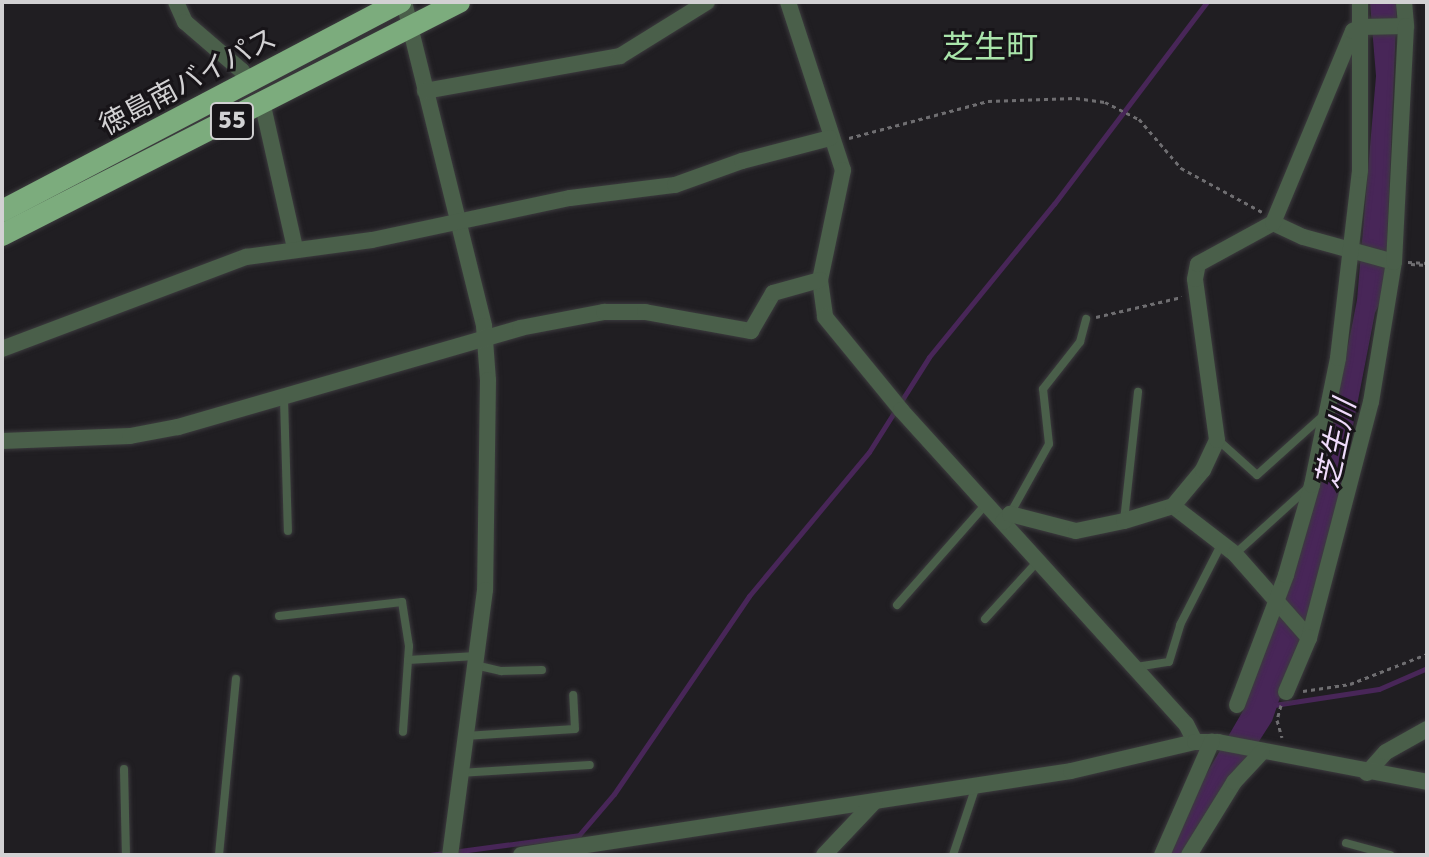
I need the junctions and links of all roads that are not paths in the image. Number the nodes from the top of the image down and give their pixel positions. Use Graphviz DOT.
graph roads {
  1 [pos="176,2"];
  2 [pos="402,2"];
  3 [pos="459,2"];
  4 [pos="707,2"];
  5 [pos="788,2"];
  6 [pos="1360,2"];
  7 [pos="1404,2"];
  8 [pos="1402,26"];
  9 [pos="1365,27"];
  10 [pos="411,29"];
  11 [pos="249,84"];
  12 [pos="425,91"];
  13 [pos="263,106"];
  14 [pos="832,142"];
  15 [pos="2,211"];
  16 [pos="456,219"];
  17 [pos="1273,223"];
  18 [pos="2,235"];
  19 [pos="295,248"];
  20 [pos="1352,248"];
  21 [pos="1390,261"];
  22 [pos="820,280"];
  23 [pos="1086,319"];
  24 [pos="485,342"];
  25 [pos="2,349"];
  26 [pos="1138,392"];
  27 [pos="284,399"];
  28 [pos="1327,413"];
  29 [pos="1217,440"];
  30 [pos="2,441"];
  31 [pos="1312,485"];
  32 [pos="986,504"];
  33 [pos="1173,506"];
  34 [pos="1007,518"];
  35 [pos="1124,521"];
  36 [pos="288,531"];
  37 [pos="1229,549"];
  38 [pos="1038,561"];
  39 [pos="1277,604"];
  40 [pos="897,605"];
  41 [pos="279,616"];
  42 [pos="985,619"];
  43 [pos="1307,637"];
  44 [pos="408,660"];
  45 [pos="476,660"];
  46 [pos="1136,667"];
  47 [pos="542,670"];
  48 [pos="236,679"];
  49 [pos="1286,692"];
  50 [pos="573,695"];
  51 [pos="1237,705"];
  52 [pos="1427,729"];
  53 [pos="403,732"];
  54 [pos="465,736"];
  55 [pos="1200,737"];
  56 [pos="1258,751"];
  57 [pos="590,765"];
  58 [pos="124,769"];
  59 [pos="459,773"];
  60 [pos="1367,773"];
  61 [pos="1427,782"];
  62 [pos="976,786"];
  63 [pos="875,801"];
  64 [pos="1346,843"];
  65 [pos="449,850"];
  66 [pos="126,855"];
  67 [pos="219,855"];
  68 [pos="521,855"];
  69 [pos="824,855"];
  70 [pos="953,855"];
  71 [pos="1162,855"];
  72 [pos="1189,855"];
  73 [pos="1390,855"];
  1 -- 11 [label="street"];
  2 -- 10 [label="street"];
  2 -- 11 [label="highway, 徳島南バイパス / 55"];
  3 -- 10 [label="highway, 徳島南バイパス / 55"];
  4 -- 12 [label="street"];
  5 -- 14 [label="street"];
  6 -- 9 [label="street"];
  7 -- 8 [label="street"];
  8 -- 9 [label="street"];
  8 -- 21 [label="street"];
  9 -- 17 [label="street"];
  9 -- 20 [label="street"];
  10 -- 12 [label="street"];
  10 -- 13 [label="highway, 徳島南バイパス / 55"];
  11 -- 15 [label="highway, 徳島南バイパス / 55"];
  12 -- 16 [label="street"];
  13 -- 18 [label="highway, 徳島南バイパス / 55"];
  13 -- 19 [label="street"];
  14 -- 16 [label="street"];
  14 -- 22 [label="street"];
  16 -- 19 [label="street"];
  16 -- 24 [label="street"];
  17 -- 20 [label="street"];
  17 -- 29 [label="street"];
  19 -- 25 [label="street"];
  20 -- 21 [label="street"];
  20 -- 28 [label="street"];
  21 -- 43 [label="street"];
  22 -- 24 [label="street"];
  22 -- 32 [label="street"];
  23 -- 34 [label="lane"];
  24 -- 27 [label="street"];
  24 -- 45 [label="street"];
  26 -- 35 [label="lane"];
  27 -- 30 [label="street"];
  27 -- 36 [label="lane"];
  28 -- 29 [label="lane"];
  28 -- 31 [label="street"];
  29 -- 33 [label="street"];
  31 -- 37 [label="lane"];
  31 -- 39 [label="street"];
  32 -- 34 [label="street"];
  32 -- 40 [label="lane"];
  33 -- 35 [label="street"];
  33 -- 37 [label="street"];
  34 -- 35 [label="street"];
  34 -- 38 [label="street"];
  37 -- 39 [label="street"];
  37 -- 46 [label="lane"];
  38 -- 42 [label="lane"];
  38 -- 46 [label="street"];
  39 -- 43 [label="street"];
  39 -- 51 [label="street"];
  41 -- 44 [label="lane"];
  43 -- 49 [label="street"];
  44 -- 45 [label="lane"];
  44 -- 53 [label="lane"];
  45 -- 47 [label="lane"];
  45 -- 54 [label="street"];
  46 -- 55 [label="street"];
  48 -- 67 [label="lane"];
  50 -- 54 [label="lane"];
  52 -- 60 [label="street"];
  54 -- 59 [label="street"];
  55 -- 56 [label="street"];
  55 -- 62 [label="street"];
  55 -- 71 [label="street"];
  56 -- 60 [label="street"];
  56 -- 72 [label="street"];
  57 -- 59 [label="lane"];
  58 -- 66 [label="lane"];
  59 -- 65 [label="street"];
  60 -- 61 [label="street"];
  62 -- 63 [label="street"];
  62 -- 70 [label="lane"];
  63 -- 68 [label="street"];
  63 -- 69 [label="street"];
  64 -- 73 [label="lane"];
}
